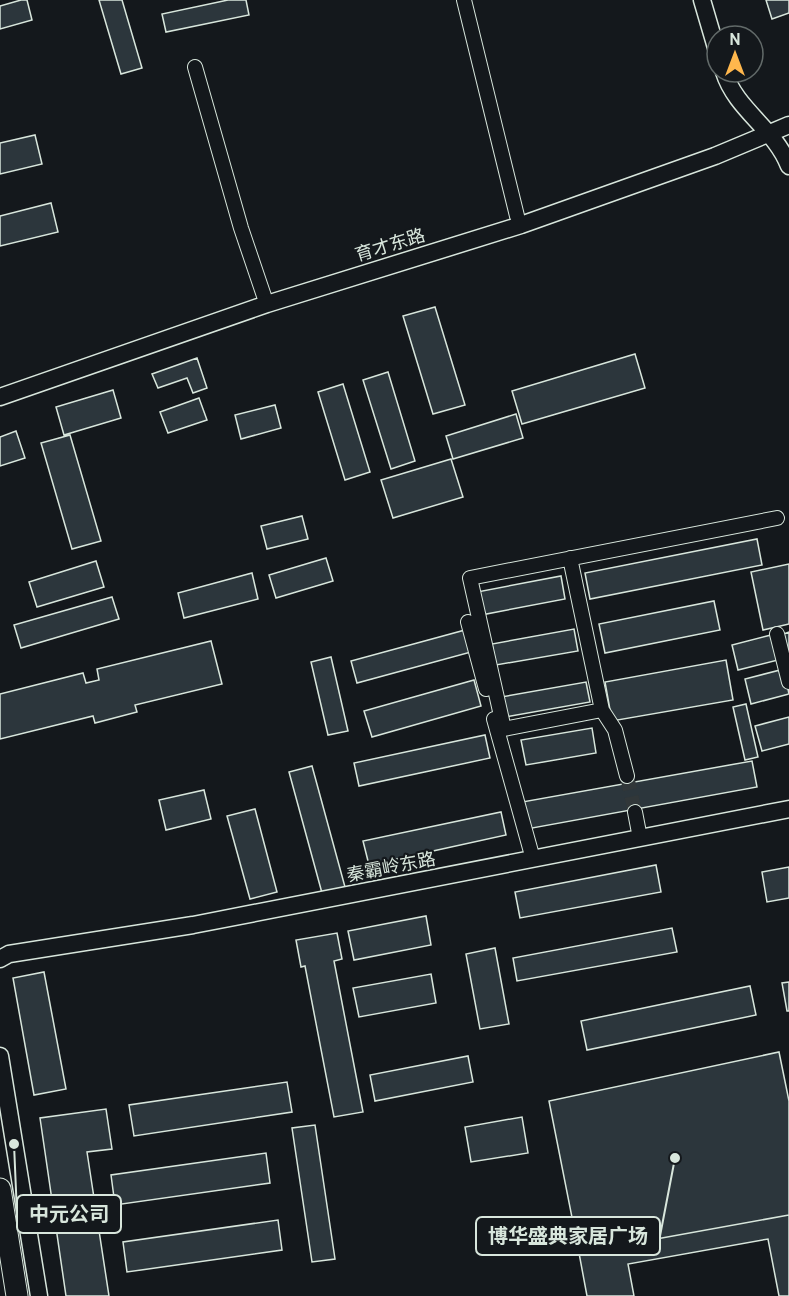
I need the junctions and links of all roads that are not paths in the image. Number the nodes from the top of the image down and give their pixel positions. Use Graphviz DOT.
graph roads {
  1 [pos="464,0"];
  2 [pos="702,0"];
  3 [pos="711,0"];
  4 [pos="709,24"];
  5 [pos="718,24"];
  6 [pos="195,67"];
  7 [pos="730,84"];
  8 [pos="739,84"];
  9 [pos="789,116"];
  10 [pos="773,127"];
  11 [pos="789,147"];
  12 [pos="789,165"];
  13 [pos="518,216"];
  14 [pos="264,296"];
  15 [pos="0,387"];
  16 [pos="0,397"];
  17 [pos="777,518"];
  18 [pos="570,558"];
  19 [pos="468,622"];
  20 [pos="777,634"];
  21 [pos="789,682"];
  22 [pos="602,710"];
  23 [pos="627,776"];
  24 [pos="789,803"];
  25 [pos="789,809"];
  26 [pos="635,812"];
  27 [pos="640,835"];
  28 [pos="532,856"];
  29 [pos="0,948"];
  30 [pos="0,959"];
  31 [pos="0,1056"];
  32 [pos="0,1189"];
  33 [pos="17,1296"];
  34 [pos="39,1296"];
  1 -- 13 [label="street"];
  2 -- 4 [label="street"];
  3 -- 5 [label="street"];
  6 -- 14 [label="street"];
  7 -- 10 [label="street"];
  8 -- 10 [label="street"];
  9 -- 10 [label="street, 育才东路"];
  10 -- 11 [label="street"];
  10 -- 12 [label="street"];
  10 -- 13 [label="street, 育才东路"];
  10 -- 16 [label="street, 育才东路"];
  13 -- 14 [label="street, 育才东路"];
  14 -- 15 [label="street, 育才东路"];
  17 -- 18 [label="street"];
  18 -- 22 [label="street"];
  18 -- 22 [label="street"];
  19 -- 28 [label="street"];
  20 -- 21 [label="street"];
  22 -- 23 [label="street"];
  24 -- 27 [label="street, 秦霸岭东路"];
  25 -- 27 [label="street, 秦霸岭东路"];
  26 -- 27 [label="street"];
  27 -- 28 [label="street, 秦霸岭东路"];
  28 -- 29 [label="street, 秦霸岭东路"];
  28 -- 30 [label="street, 秦霸岭东路"];
  31 -- 34 [label="street"];
  32 -- 33 [label="main road"];
}
